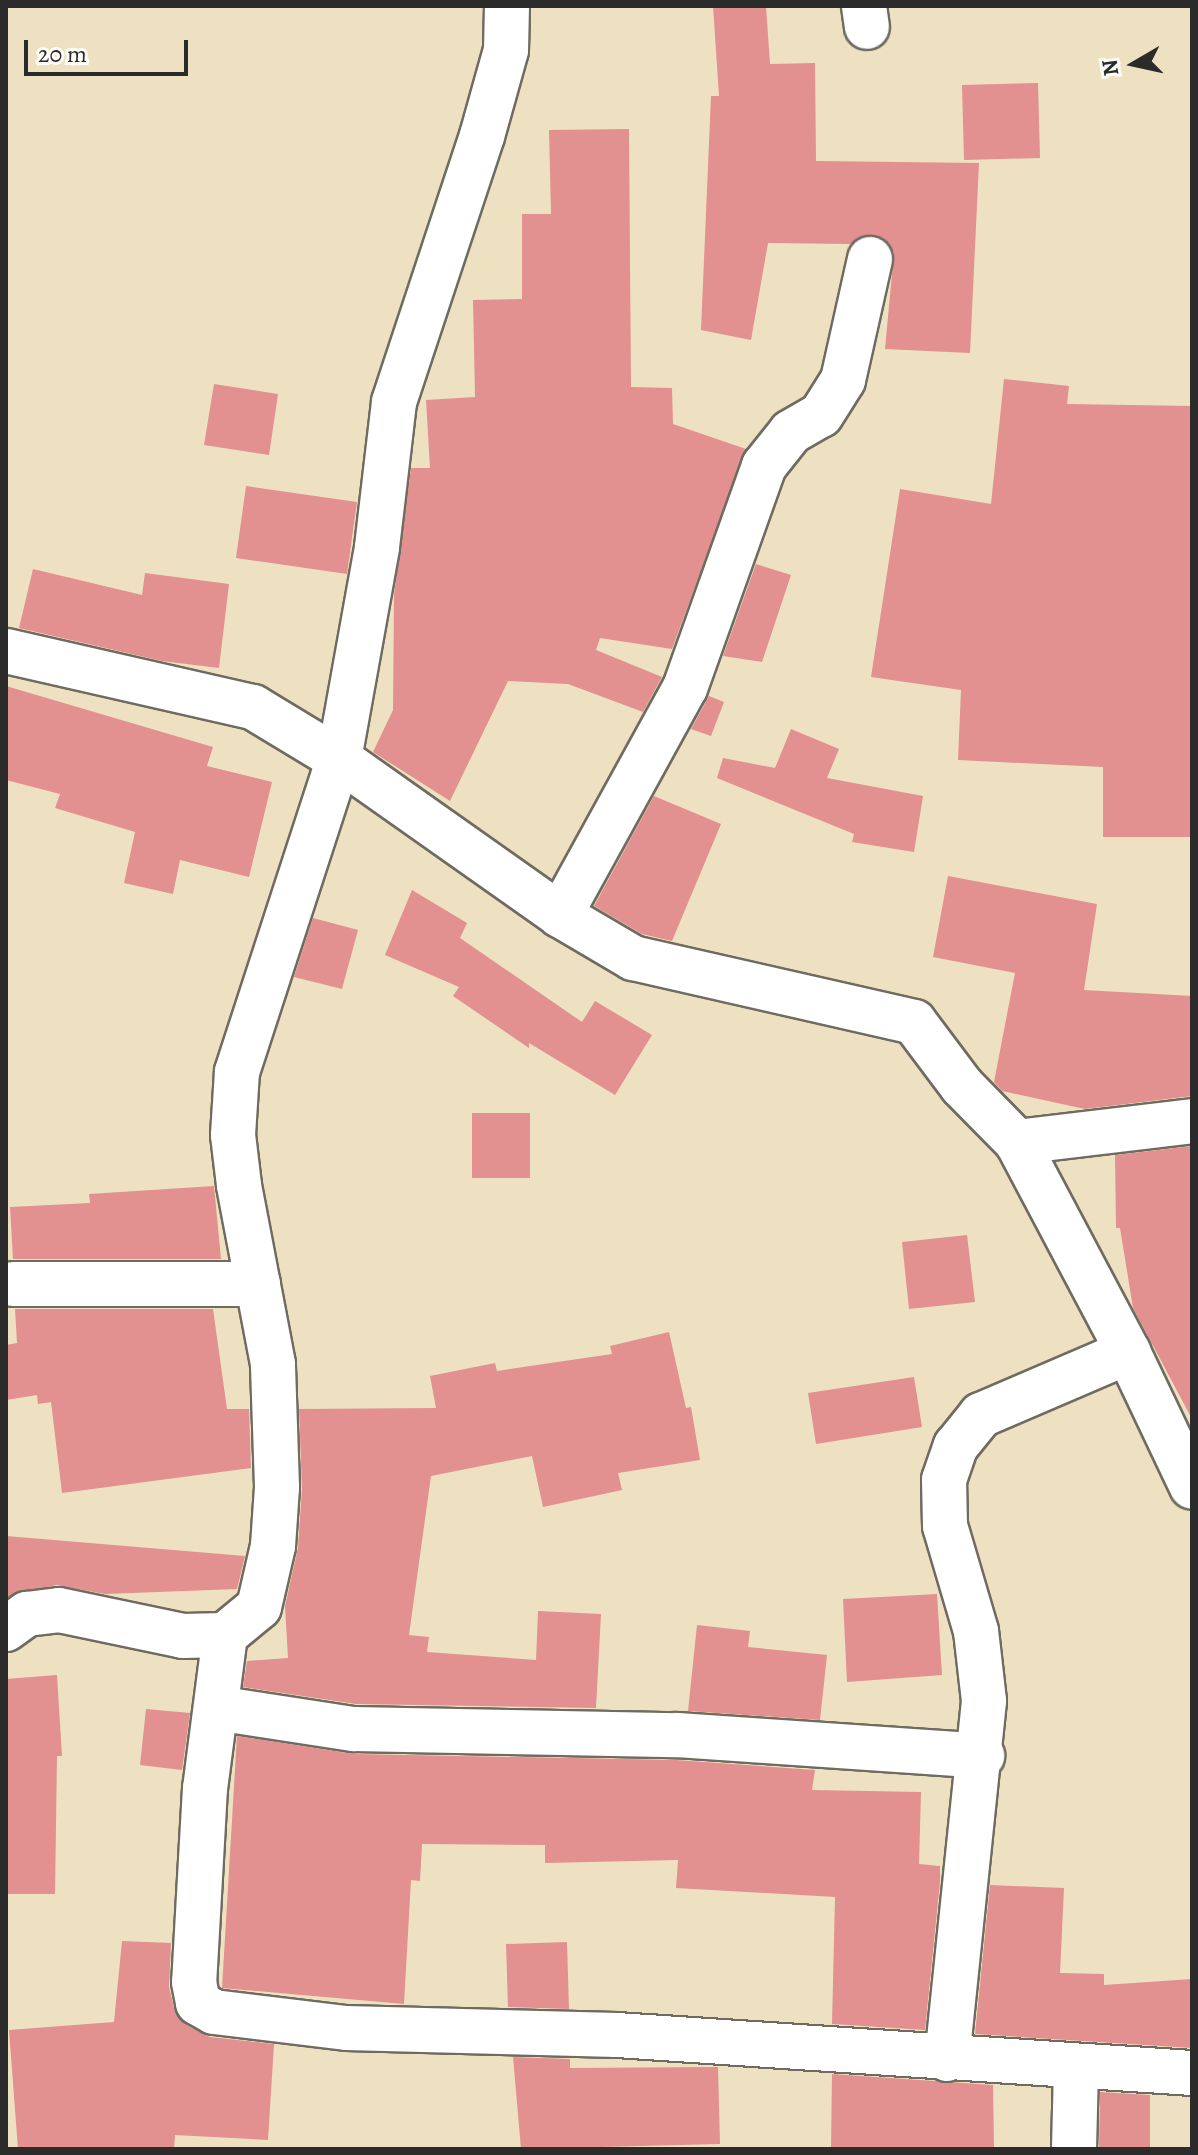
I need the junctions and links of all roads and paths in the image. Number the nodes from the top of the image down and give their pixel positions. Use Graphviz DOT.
graph roads {
  1 [pos="507,6"];
  2 [pos="870,259"];
  3 [pos="6,651"];
  4 [pos="339,759"];
  5 [pos="560,915"];
  6 [pos="1192,1121"];
  7 [pos="1017,1142"];
  8 [pos="13,1284"];
  9 [pos="258,1284"];
  10 [pos="1128,1352"];
  11 [pos="1192,1487"];
  12 [pos="6,1629"];
  13 [pos="225,1635"];
  14 [pos="216,1708"];
  15 [pos="982,1756"];
  16 [pos="947,2059"];
  17 [pos="1076,2067"];
  18 [pos="1192,2073"];
  19 [pos="1074,2149"];
  1 -- 4 [label="street"];
  2 -- 5 [label="street"];
  3 -- 4 [label="street"];
  4 -- 5 [label="street"];
  4 -- 9 [label="street"];
  5 -- 7 [label="street"];
  6 -- 7 [label="street"];
  7 -- 10 [label="street"];
  8 -- 9 [label="street"];
  9 -- 13 [label="street"];
  10 -- 11 [label="street"];
  10 -- 15 [label="street"];
  12 -- 13 [label="street"];
  13 -- 14 [label="street"];
  14 -- 15 [label="street"];
  14 -- 16 [label="street"];
  15 -- 16 [label="street"];
  16 -- 17 [label="street"];
  17 -- 18 [label="street"];
  17 -- 19 [label="street"];
}
